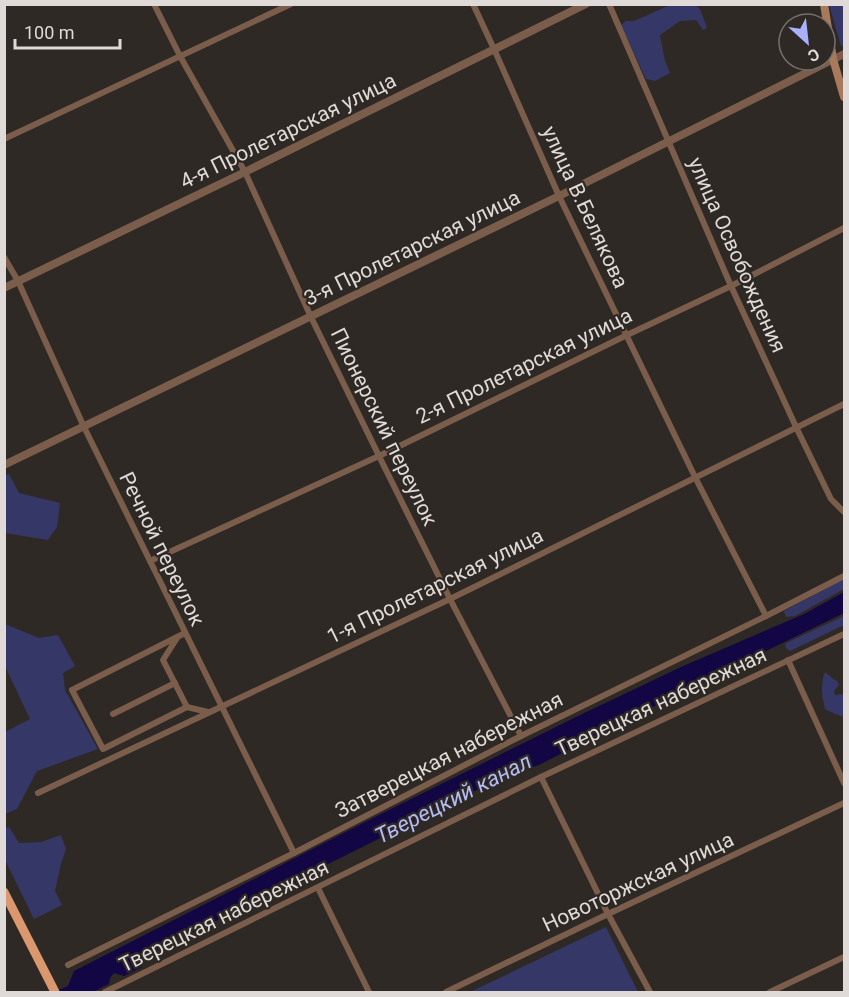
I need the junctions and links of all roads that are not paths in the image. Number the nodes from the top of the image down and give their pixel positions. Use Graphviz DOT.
graph roads {
  1 [pos="154,4"];
  2 [pos="291,4"];
  3 [pos="473,4"];
  4 [pos="586,4"];
  5 [pos="609,4"];
  6 [pos="494,49"];
  7 [pos="180,56"];
  8 [pos="807,72"];
  9 [pos="837,72"];
  10 [pos="844,97"];
  11 [pos="4,140"];
  12 [pos="669,141"];
  13 [pos="245,172"];
  14 [pos="559,196"];
  15 [pos="844,228"];
  16 [pos="4,257"];
  17 [pos="18,281"];
  18 [pos="731,286"];
  19 [pos="4,288"];
  20 [pos="311,316"];
  21 [pos="627,335"];
  22 [pos="844,404"];
  23 [pos="84,426"];
  24 [pos="797,429"];
  25 [pos="379,456"];
  26 [pos="4,465"];
  27 [pos="695,477"];
  28 [pos="844,512"];
  29 [pos="150,561"];
  30 [pos="844,576"];
  31 [pos="450,599"];
  32 [pos="766,616"];
  33 [pos="185,633"];
  34 [pos="844,634"];
  35 [pos="178,638"];
  36 [pos="788,660"];
  37 [pos="175,683"];
  38 [pos="221,706"];
  39 [pos="187,707"];
  40 [pos="209,712"];
  41 [pos="113,714"];
  42 [pos="521,736"];
  43 [pos="541,777"];
  44 [pos="844,783"];
  45 [pos="38,793"];
  46 [pos="844,803"];
  47 [pos="294,853"];
  48 [pos="318,888"];
  49 [pos="4,892"];
  50 [pos="608,914"];
  51 [pos="844,957"];
  52 [pos="68,965"];
  53 [pos="55,993"];
  54 [pos="105,993"];
  55 [pos="369,993"];
  56 [pos="446,993"];
  57 [pos="650,993"];
  58 [pos="770,993"];
  1 -- 7 [label="street, Пионерский переулок"];
  2 -- 7 [label="street"];
  3 -- 6 [label="street, улица В.Белякова"];
  4 -- 6 [label="street, 4-я Пролетарская улица"];
  5 -- 12 [label="street, улица Освобождения"];
  6 -- 13 [label="street, 4-я Пролетарская улица"];
  6 -- 14 [label="street, улица В.Белякова"];
  7 -- 11 [label="street"];
  7 -- 13 [label="street, Пионерский переулок"];
  8 -- 12 [label="street, 3-я Пролетарская улица"];
  9 -- 10 [label="main road"];
  12 -- 14 [label="street, 3-я Пролетарская улица"];
  12 -- 18 [label="street, улица Освобождения"];
  13 -- 17 [label="street, 4-я Пролетарская улица"];
  13 -- 20 [label="street, Пионерский переулок"];
  14 -- 20 [label="street, 3-я Пролетарская улица"];
  14 -- 21 [label="street, улица В.Белякова"];
  15 -- 18 [label="street, 2-я Пролетарская улица"];
  16 -- 17 [label="street, Речной переулок"];
  17 -- 19 [label="street, 4-я Пролетарская улица"];
  17 -- 23 [label="street, Речной переулок"];
  18 -- 21 [label="street, 2-я Пролетарская улица"];
  18 -- 24 [label="street, улица Освобождения"];
  20 -- 23 [label="street, 3-я Пролетарская улица"];
  20 -- 25 [label="street, Пионерский переулок"];
  21 -- 25 [label="street, 2-я Пролетарская улица"];
  21 -- 27 [label="street, улица В.Белякова"];
  22 -- 24 [label="street, 1-я Пролетарская улица"];
  23 -- 26 [label="street, 3-я Пролетарская улица"];
  23 -- 29 [label="street, Речной переулок"];
  24 -- 27 [label="street, 1-я Пролетарская улица"];
  24 -- 28 [label="street, улица Освобождения"];
  25 -- 29 [label="street, 2-я Пролетарская улица"];
  25 -- 31 [label="street, Пионерский переулок"];
  27 -- 31 [label="street, 1-я Пролетарская улица"];
  27 -- 32 [label="street, улица В.Белякова"];
  29 -- 33 [label="street, Речной переулок"];
  30 -- 32 [label="street, Затверецкая набережная"];
  31 -- 38 [label="street, 1-я Пролетарская улица"];
  31 -- 42 [label="street, Пионерский переулок"];
  32 -- 42 [label="street, Затверецкая набережная"];
  33 -- 35 [label="street"];
  33 -- 38 [label="street, Речной переулок"];
  34 -- 36 [label="street, Тверецкая набережная"];
  35 -- 37 [label="street"];
  35 -- 39 [label="street"];
  36 -- 43 [label="street, Тверецкая набережная"];
  36 -- 44 [label="street"];
  37 -- 39 [label="street"];
  37 -- 41 [label="street"];
  38 -- 40 [label="street, 1-я Пролетарская улица"];
  38 -- 47 [label="street, Речной переулок"];
  39 -- 40 [label="street"];
  40 -- 45 [label="street, 1-я Пролетарская улица"];
  42 -- 47 [label="street, Затверецкая набережная"];
  43 -- 48 [label="street, Тверецкая набережная"];
  43 -- 50 [label="street"];
  46 -- 50 [label="street, Новоторжская улица"];
  47 -- 52 [label="street, Затверецкая набережная"];
  48 -- 54 [label="street, Тверецкая набережная"];
  48 -- 55 [label="street"];
  49 -- 53 [label="highway"];
  50 -- 56 [label="street, Новоторжская улица"];
  50 -- 57 [label="street"];
  51 -- 58 [label="street"];
}
